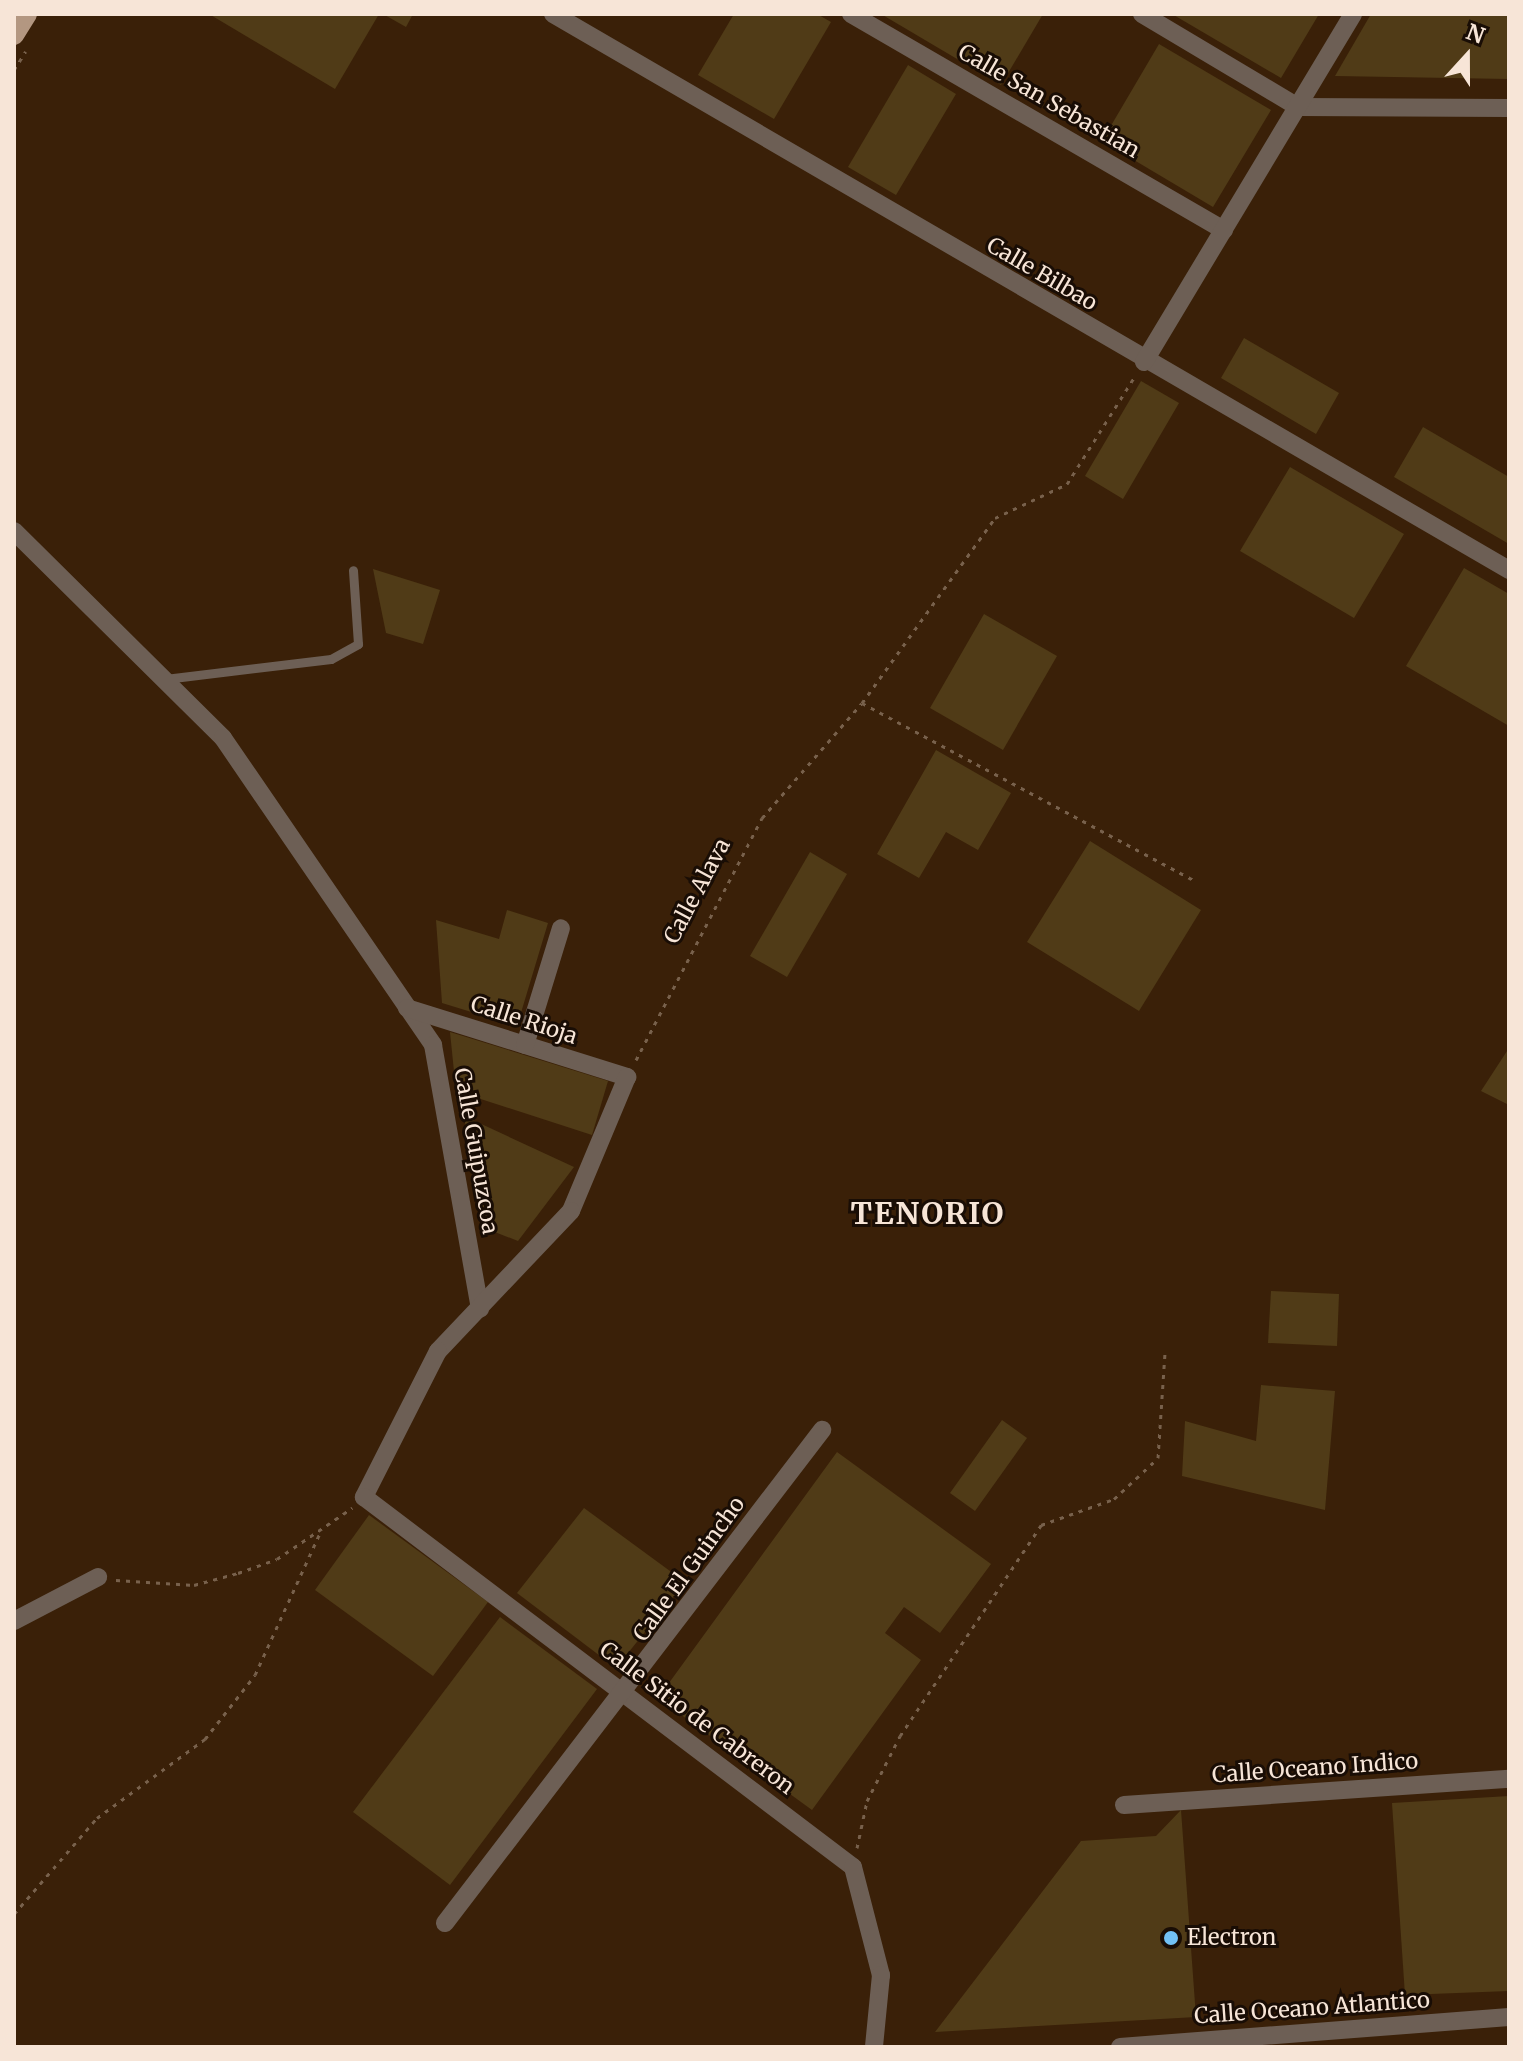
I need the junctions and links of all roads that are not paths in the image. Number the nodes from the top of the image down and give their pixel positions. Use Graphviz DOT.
graph roads {
  1 [pos="27,14"];
  2 [pos="553,14"];
  3 [pos="851,14"];
  4 [pos="1142,14"];
  5 [pos="1353,14"];
  6 [pos="14,35"];
  7 [pos="1298,107"];
  8 [pos="1509,108"];
  9 [pos="1224,230"];
  10 [pos="1144,362"];
  11 [pos="14,531"];
  12 [pos="353,570"];
  13 [pos="1509,570"];
  14 [pos="165,679"];
  15 [pos="561,928"];
  16 [pos="407,1008"];
  17 [pos="525,1045"];
  18 [pos="480,1309"];
  19 [pos="822,1430"];
  20 [pos="98,1577"];
  21 [pos="14,1621"];
  22 [pos="627,1694"];
  23 [pos="1509,1779"];
  24 [pos="1124,1805"];
  25 [pos="445,1923"];
  26 [pos="1509,2017"];
  27 [pos="874,2047"];
  28 [pos="1120,2047"];
  1 -- 6 [label="main road"];
  2 -- 10 [label="street, Calle Bilbao"];
  3 -- 9 [label="street, Calle San Sebastian"];
  4 -- 7 [label="street"];
  5 -- 7 [label="street"];
  7 -- 8 [label="street"];
  7 -- 9 [label="street"];
  9 -- 10 [label="street"];
  10 -- 13 [label="street, Calle Bilbao"];
  11 -- 14 [label="street, Calle Guipuzcoa"];
  12 -- 14 [label="lane"];
  14 -- 16 [label="street, Calle Guipuzcoa"];
  15 -- 17 [label="street"];
  16 -- 17 [label="street, Calle Rioja"];
  16 -- 18 [label="street, Calle Guipuzcoa"];
  17 -- 18 [label="street, Calle Rioja"];
  18 -- 22 [label="street, Calle Sitio de Cabreron"];
  19 -- 22 [label="street, Calle El Guincho"];
  20 -- 21 [label="street"];
  22 -- 25 [label="street, Calle El Guincho"];
  22 -- 27 [label="street, Calle Sitio de Cabreron"];
  23 -- 24 [label="street, Calle Oceano Indico"];
  26 -- 28 [label="street, Calle Oceano Atlantico"];
}
